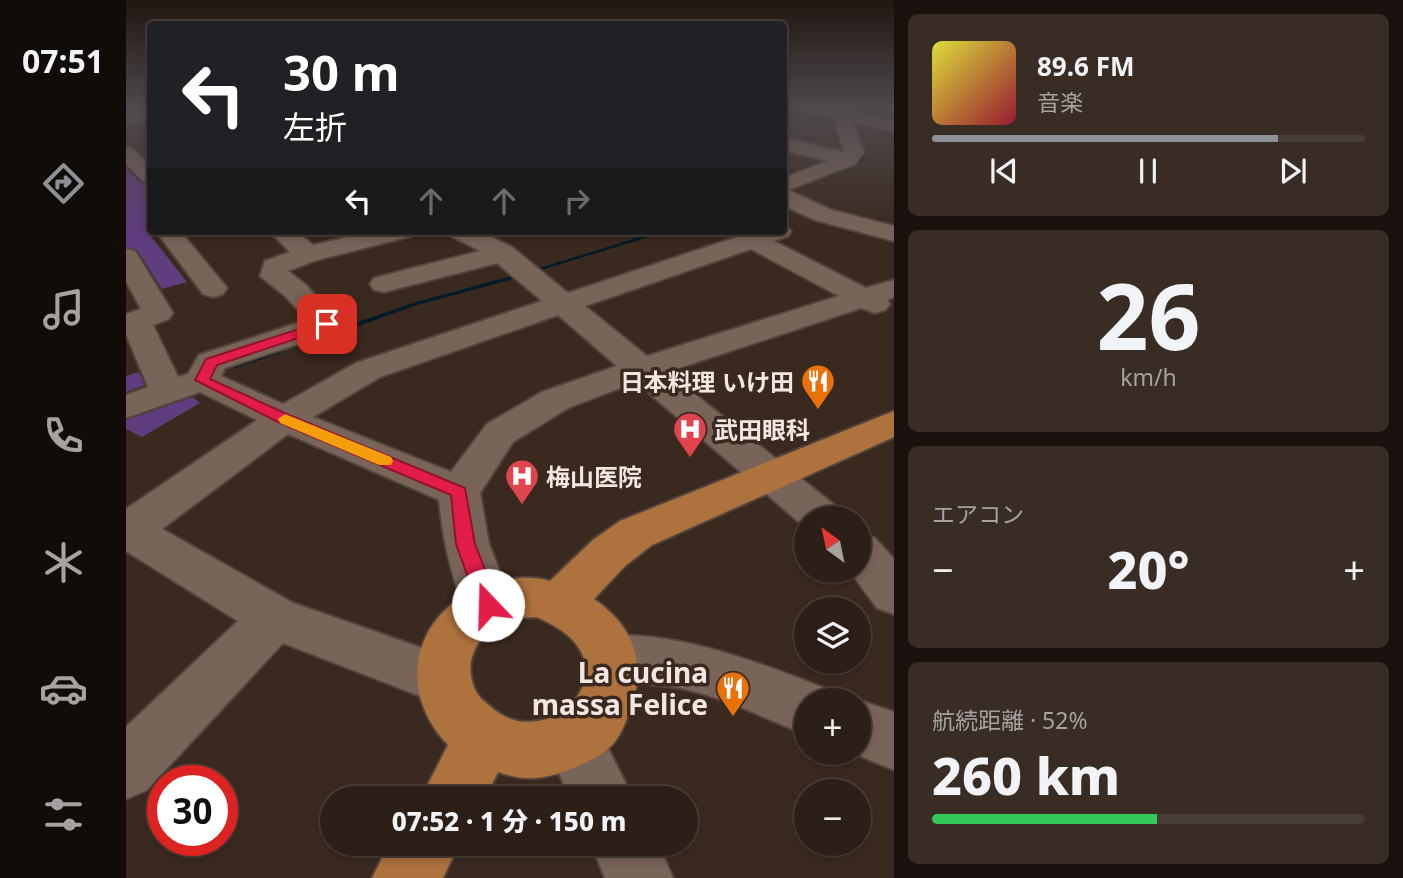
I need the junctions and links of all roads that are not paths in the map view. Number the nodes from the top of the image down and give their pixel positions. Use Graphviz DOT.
graph roads {
  1 [pos="132,148"];
  2 [pos="800,148"];
  3 [pos="853,148"];
  4 [pos="848,160"];
  5 [pos="147,172"];
  6 [pos="787,173"];
  7 [pos="805,178"];
  8 [pos="787,184"];
  9 [pos="787,198"];
  10 [pos="894,206"];
  11 [pos="821,216"];
  12 [pos="860,224"];
  13 [pos="787,228"];
  14 [pos="894,234"];
  15 [pos="286,235"];
  16 [pos="386,235"];
  17 [pos="468,235"];
  18 [pos="769,235"];
  19 [pos="774,235"];
  20 [pos="146,240"];
  21 [pos="502,253"];
  22 [pos="308,254"];
  23 [pos="384,284"];
  24 [pos="213,288"];
  25 [pos="884,300"];
  26 [pos="564,302"];
  27 [pos="644,368"];
  28 [pos="202,380"];
  29 [pos="168,392"];
  30 [pos="126,407"];
  31 [pos="284,419"];
  32 [pos="894,423"];
  33 [pos="772,476"];
  34 [pos="459,492"];
  35 [pos="808,506"];
  36 [pos="127,530"];
  37 [pos="872,566"];
  38 [pos="894,594"];
  39 [pos="560,603"];
  40 [pos="488,605"];
  41 [pos="275,618"];
  42 [pos="611,659"];
  43 [pos="443,680"];
  44 [pos="794,703"];
  45 [pos="871,732"];
  46 [pos="484,739"];
  47 [pos="573,740"];
  48 [pos="894,741"];
  49 [pos="126,769"];
  50 [pos="459,786"];
  51 [pos="595,786"];
  52 [pos="419,856"];
  53 [pos="629,856"];
  54 [pos="406,878"];
  55 [pos="639,878"];
  1 -- 5 [label="street"];
  2 -- 4 [label="street"];
  3 -- 4 [label="street"];
  4 -- 7 [label="street"];
  6 -- 7 [label="street"];
  7 -- 8 [label="street"];
  9 -- 11 [label="street"];
  10 -- 12 [label="street"];
  11 -- 12 [label="street"];
  11 -- 13 [label="street"];
  12 -- 14 [label="street"];
  15 -- 22 [label="street"];
  16 -- 22 [label="street"];
  17 -- 21 [label="street"];
  18 -- 26 [label="street"];
  19 -- 25 [label="street"];
  20 -- 24 [label="street"];
  20 -- 29 [label="street"];
  21 -- 23 [label="street"];
  21 -- 26 [label="street"];
  22 -- 28 [label="street"];
  25 -- 27 [label="street"];
  26 -- 27 [label="street"];
  26 -- 31 [label="street"];
  27 -- 33 [label="street"];
  27 -- 34 [label="street"];
  28 -- 29 [label="street"];
  28 -- 31 [label="street"];
  29 -- 30 [label="street"];
  31 -- 34 [label="street"];
  31 -- 36 [label="street"];
  32 -- 33 [label="main road"];
  33 -- 35 [label="street"];
  33 -- 39 [label="main road"];
  34 -- 40 [label="street"];
  36 -- 41 [label="street"];
  37 -- 38 [label="street"];
  39 -- 40 [label="main road"];
  39 -- 42 [label="main road"];
  40 -- 43 [label="main road"];
  41 -- 43 [label="street"];
  41 -- 49 [label="street"];
  42 -- 44 [label="street"];
  42 -- 47 [label="main road"];
  43 -- 46 [label="main road"];
  45 -- 48 [label="street"];
  46 -- 47 [label="main road"];
  46 -- 50 [label="main road"];
  47 -- 51 [label="street"];
  52 -- 54 [label="main road"];
  53 -- 55 [label="street"];
}
